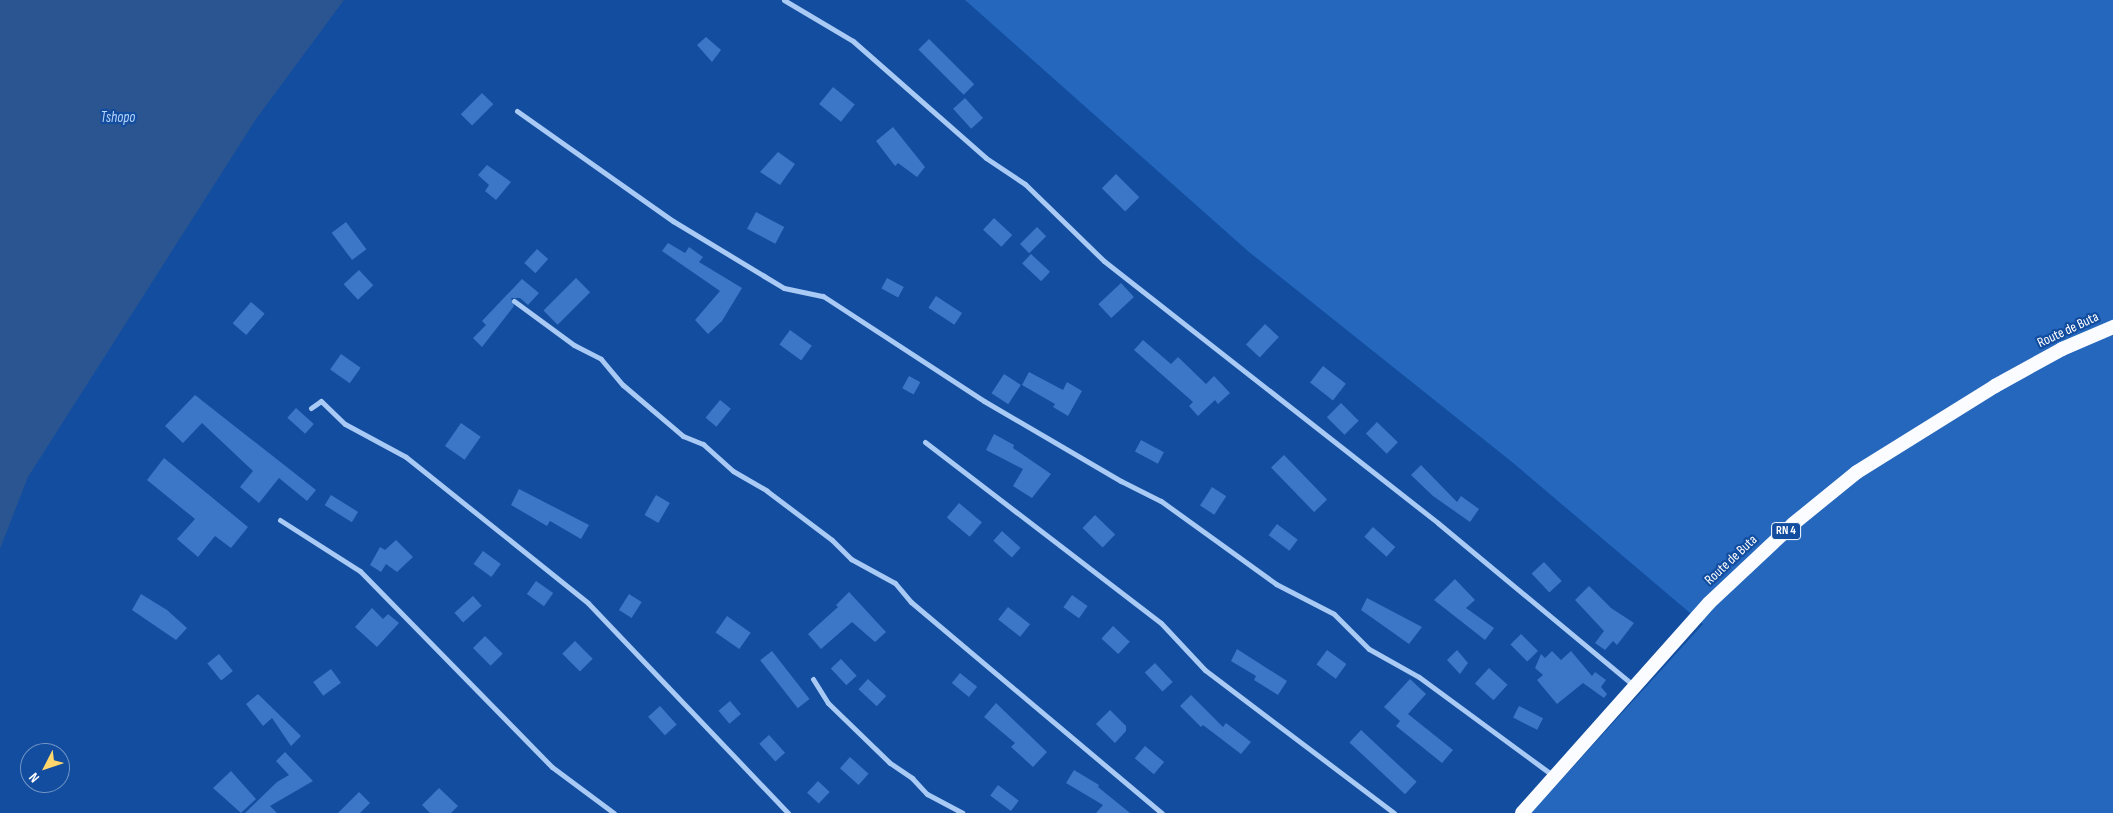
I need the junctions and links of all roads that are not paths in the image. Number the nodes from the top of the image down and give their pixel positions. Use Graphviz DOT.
graph roads {
  1 [pos="784,0"];
  2 [pos="517,111"];
  3 [pos="514,301"];
  4 [pos="2113,327"];
  5 [pos="311,408"];
  6 [pos="925,442"];
  7 [pos="280,520"];
  8 [pos="812,679"];
  9 [pos="1634,687"];
  10 [pos="1554,776"];
  11 [pos="614,813"];
  12 [pos="788,813"];
  13 [pos="962,813"];
  14 [pos="1162,813"];
  15 [pos="1394,813"];
  16 [pos="1522,813"];
  1 -- 9 [label="street"];
  2 -- 10 [label="street"];
  3 -- 14 [label="street"];
  4 -- 9 [label="highway, Route de Buta / RN 4"];
  5 -- 12 [label="street"];
  6 -- 15 [label="street"];
  7 -- 11 [label="street"];
  8 -- 13 [label="street"];
  9 -- 10 [label="highway, Route de Buta / RN 4"];
  10 -- 16 [label="highway, Route de Buta / RN 4"];
}
